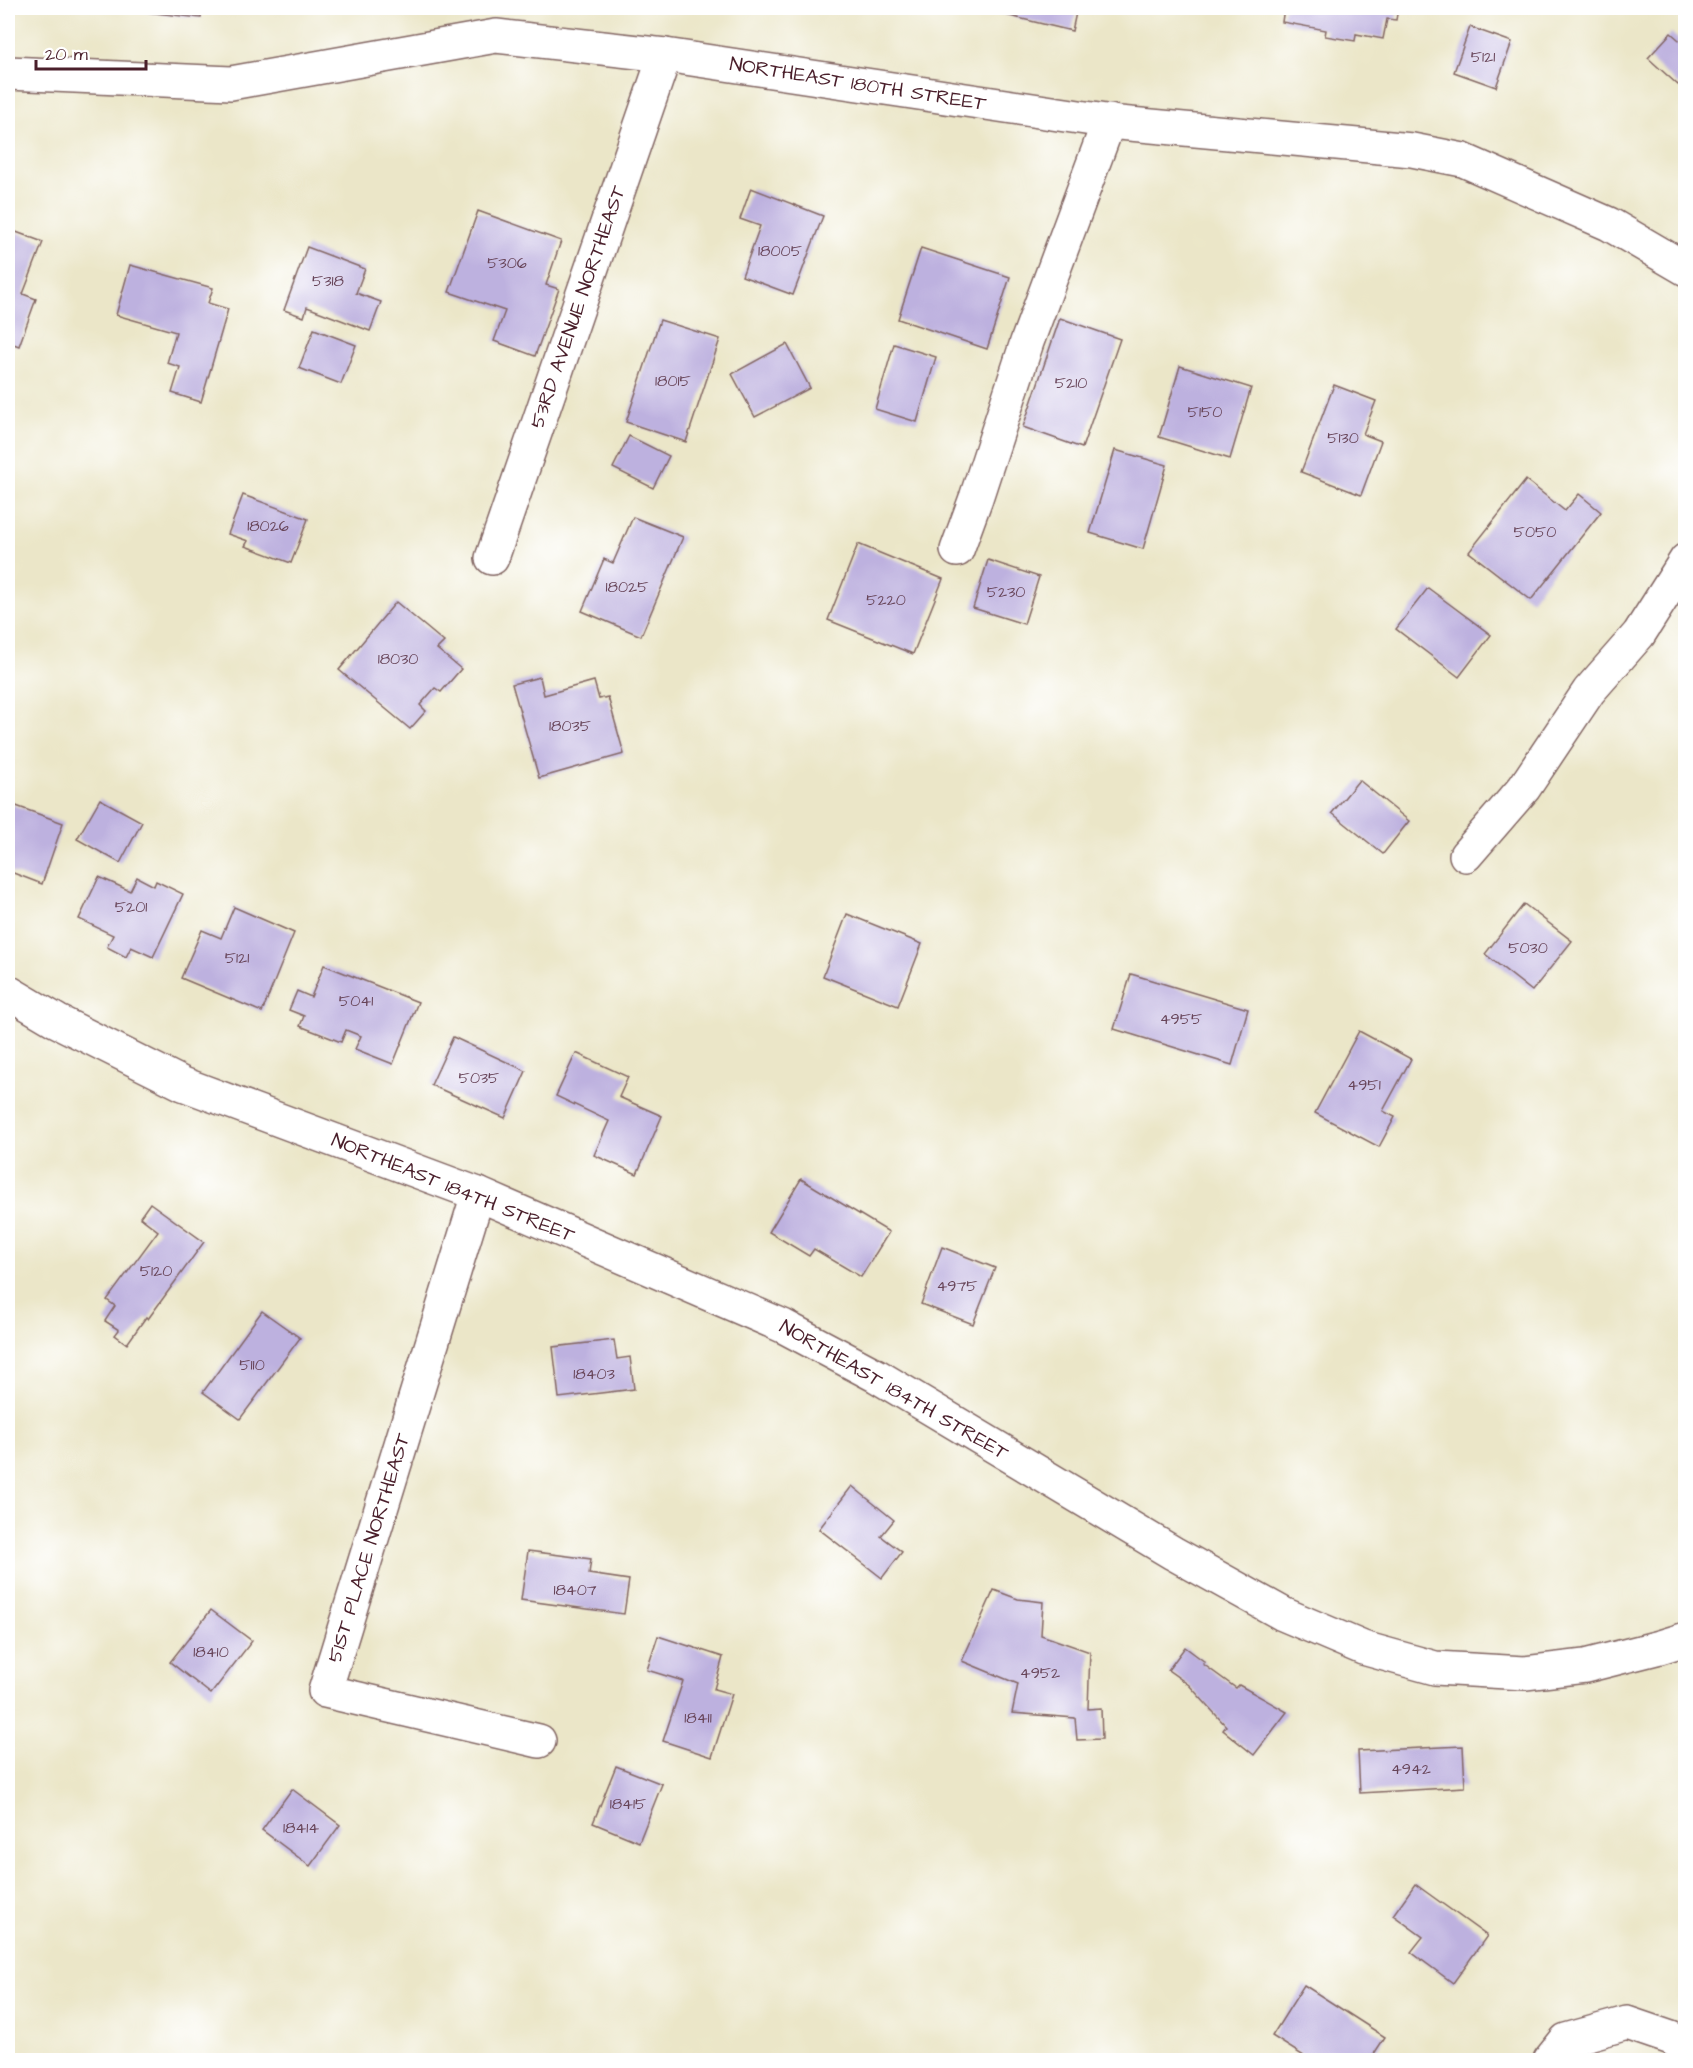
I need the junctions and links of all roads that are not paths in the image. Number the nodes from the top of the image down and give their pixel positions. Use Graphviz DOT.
graph roads {
  1 [pos="665,55"];
  2 [pos="8,73"];
  3 [pos="1109,122"];
  4 [pos="1686,269"];
  5 [pos="957,550"];
  6 [pos="492,558"];
  7 [pos="1686,561"];
  8 [pos="1466,855"];
  9 [pos="8,992"];
  10 [pos="478,1194"];
  11 [pos="1686,1639"];
  12 [pos="539,1741"];
  13 [pos="1686,2047"];
  14 [pos="1550,2061"];
  1 -- 2 [label="street, NORTHEAST 180TH STREET"];
  1 -- 3 [label="street, NORTHEAST 180TH STREET"];
  1 -- 6 [label="street, 53RD AVENUE NORTHEAST"];
  3 -- 4 [label="street, NORTHEAST 180TH STREET"];
  3 -- 5 [label="street"];
  7 -- 8 [label="street"];
  9 -- 10 [label="street, NORTHEAST 184TH STREET"];
  10 -- 11 [label="street, NORTHEAST 184TH STREET"];
  10 -- 12 [label="street, 51ST PLACE NORTHEAST"];
  13 -- 14 [label="street"];
}
